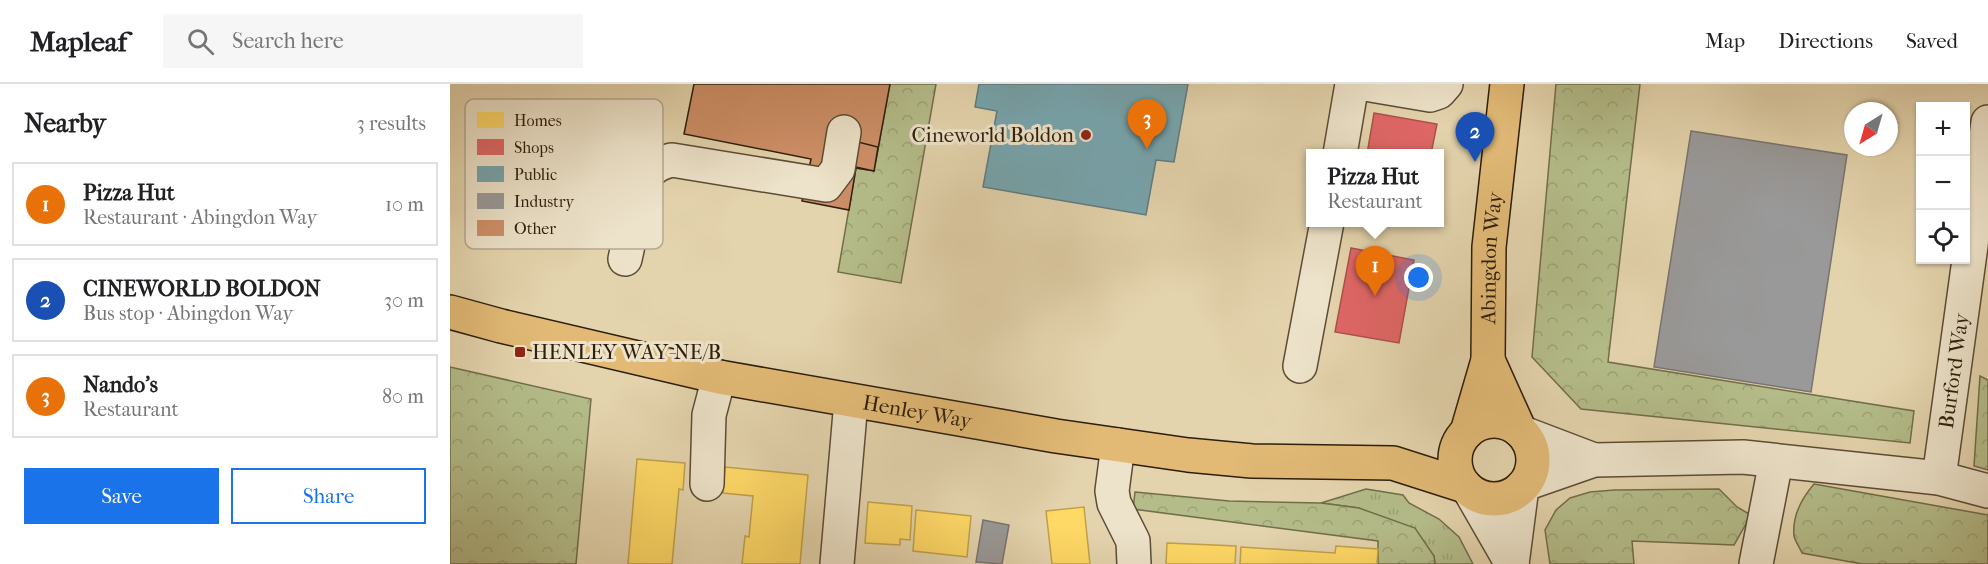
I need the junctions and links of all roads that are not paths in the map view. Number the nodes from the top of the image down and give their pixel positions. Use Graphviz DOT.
graph roads {
  1 [pos="1352,84"];
  2 [pos="1365,84"];
  3 [pos="1446,84"];
  4 [pos="1507,84"];
  5 [pos="1988,122"];
  6 [pos="844,132"];
  7 [pos="1341,149"];
  8 [pos="663,161"];
  9 [pos="1984,171"];
  10 [pos="1326,227"];
  11 [pos="627,249"];
  12 [pos="625,259"];
  13 [pos="450,312"];
  14 [pos="1488,360"];
  15 [pos="1300,366"];
  16 [pos="719,377"];
  17 [pos="851,400"];
  18 [pos="1521,432"];
  19 [pos="1466,433"];
  20 [pos="1118,445"];
  21 [pos="1594,460"];
  22 [pos="1776,460"];
  23 [pos="1393,463"];
  24 [pos="1939,478"];
  25 [pos="707,484"];
  26 [pos="1524,486"];
  27 [pos="1468,488"];
  28 [pos="1988,491"];
  29 [pos="837,564"];
  30 [pos="1134,564"];
  31 [pos="1512,564"];
  32 [pos="1756,564"];
  1 -- 7 [label="street"];
  2 -- 3 [label="street"];
  4 -- 14 [label="main road, Abingdon Way"];
  5 -- 9 [label="street, Burford Way"];
  6 -- 8 [label="street"];
  9 -- 24 [label="street, Burford Way"];
  10 -- 15 [label="street"];
  11 -- 12 [label="street"];
  13 -- 16 [label="main road, Henley Way"];
  14 -- 18 [label="main road, Abingdon Way"];
  14 -- 19 [label="main road, Abingdon Way"];
  16 -- 17 [label="main road, Henley Way"];
  16 -- 25 [label="street"];
  17 -- 20 [label="main road, Henley Way"];
  17 -- 29 [label="street"];
  18 -- 19 [label="main road"];
  18 -- 21 [label="street"];
  18 -- 26 [label="main road"];
  19 -- 23 [label="main road, Henley Way"];
  19 -- 27 [label="main road"];
  20 -- 23 [label="main road, Henley Way"];
  20 -- 30 [label="street"];
  21 -- 22 [label="street"];
  21 -- 26 [label="street"];
  22 -- 24 [label="street"];
  22 -- 32 [label="street"];
  23 -- 27 [label="main road, Henley Way"];
  24 -- 28 [label="street"];
  26 -- 27 [label="main road"];
  26 -- 31 [label="street"];
  27 -- 31 [label="street"];
}
